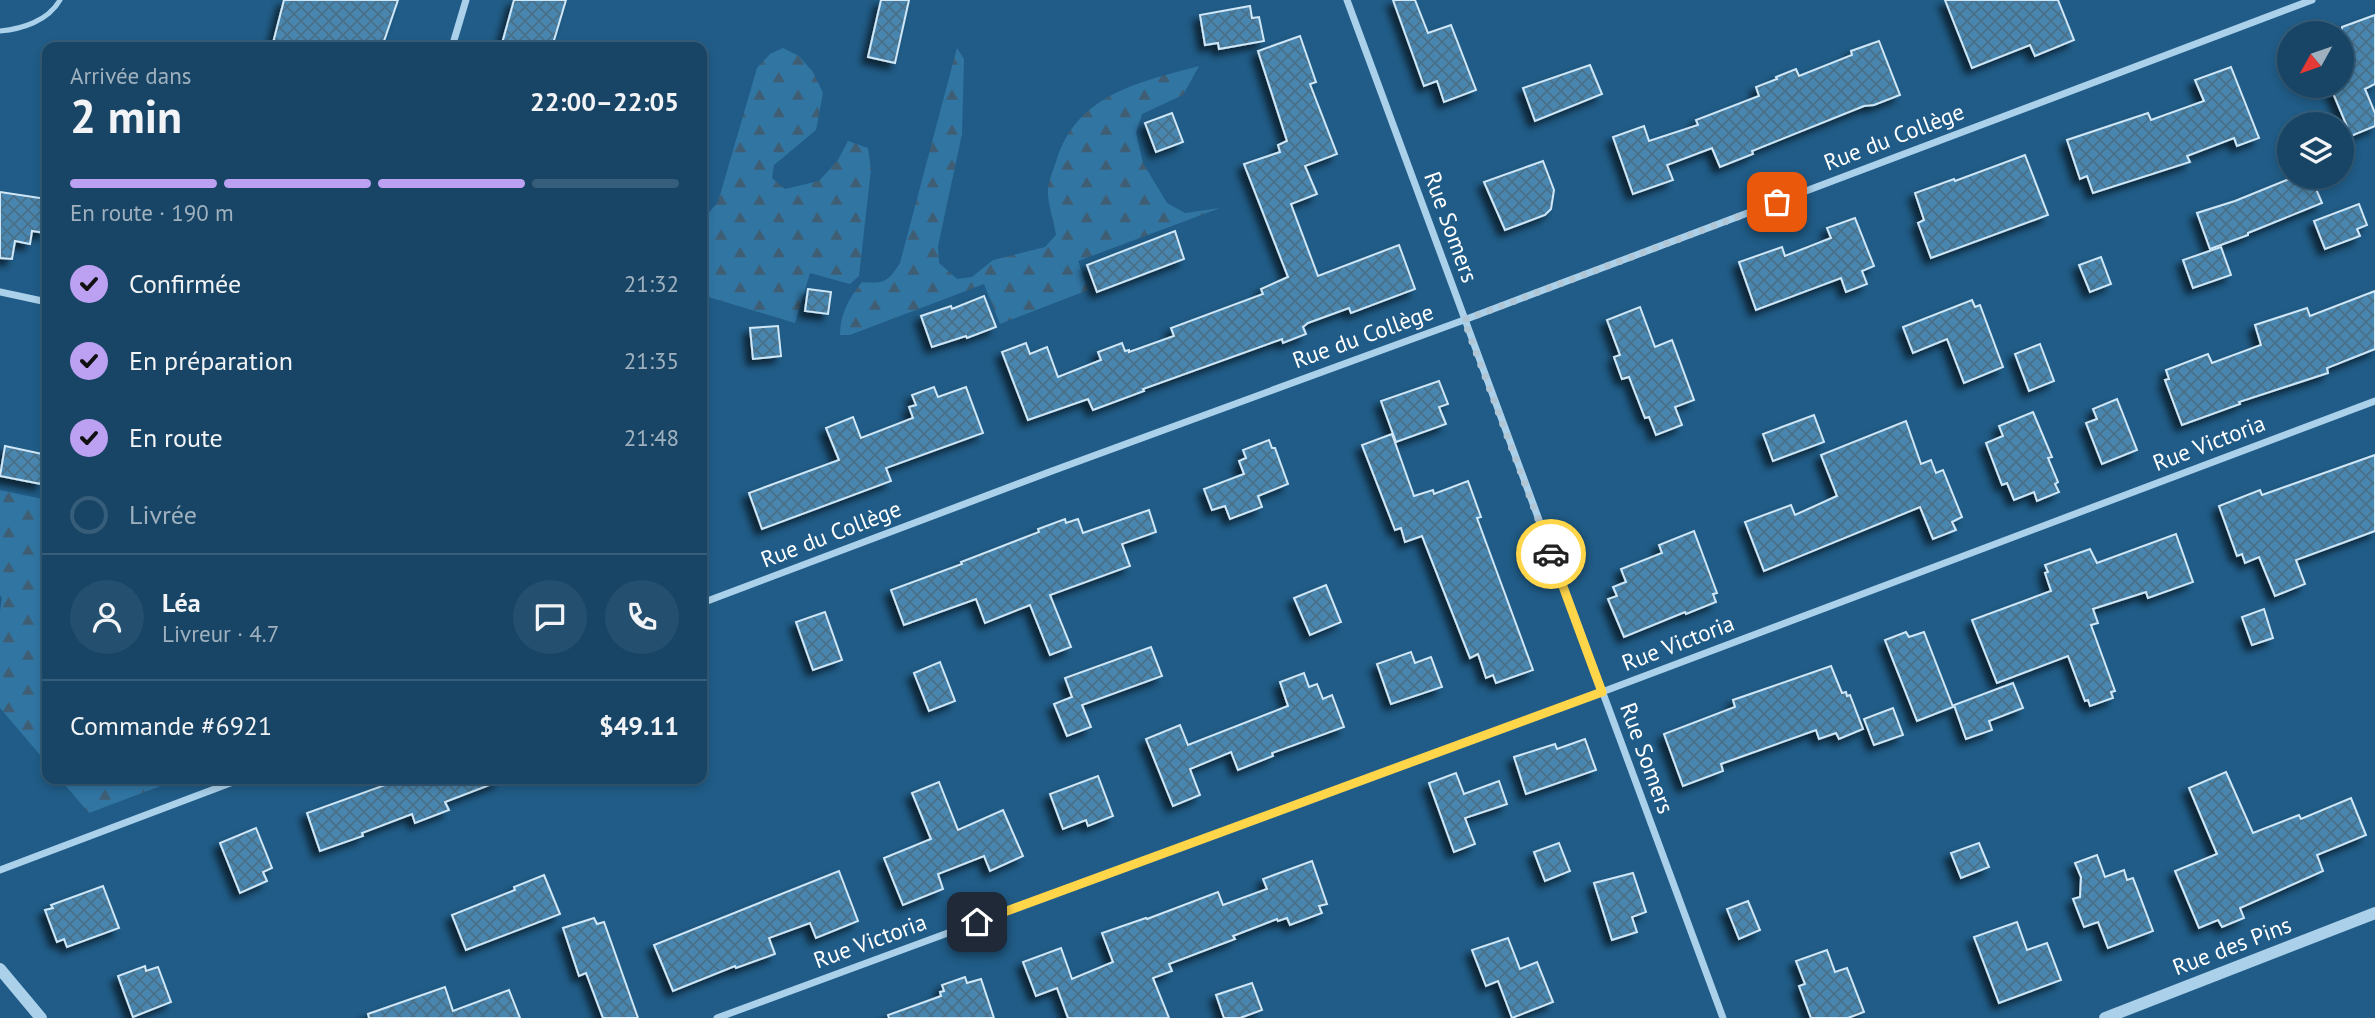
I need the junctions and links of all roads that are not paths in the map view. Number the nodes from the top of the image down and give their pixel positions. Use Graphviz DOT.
graph roads {
  1 [pos="60,0"];
  2 [pos="466,0"];
  3 [pos="1347,0"];
  4 [pos="2312,0"];
  5 [pos="0,31"];
  6 [pos="453,42"];
  7 [pos="0,292"];
  8 [pos="42,301"];
  9 [pos="1464,320"];
  10 [pos="2375,401"];
  11 [pos="707,601"];
  12 [pos="1602,692"];
  13 [pos="228,784"];
  14 [pos="0,870"];
  15 [pos="2375,913"];
  16 [pos="0,969"];
  17 [pos="41,1018"];
  18 [pos="717,1018"];
  19 [pos="1723,1018"];
  20 [pos="2105,1018"];
  1 -- 5 [label="lane"];
  2 -- 6 [label="street"];
  3 -- 9 [label="street, Rue Somers"];
  4 -- 9 [label="street, Rue du Collège"];
  7 -- 8 [label="street"];
  9 -- 11 [label="street, Rue du Collège"];
  9 -- 12 [label="street, Rue Somers"];
  10 -- 12 [label="street, Rue Victoria"];
  12 -- 18 [label="street, Rue Victoria"];
  12 -- 19 [label="street, Rue Somers"];
  13 -- 14 [label="street"];
  15 -- 20 [label="street, Rue des Pins"];
  16 -- 17 [label="street"];
}
